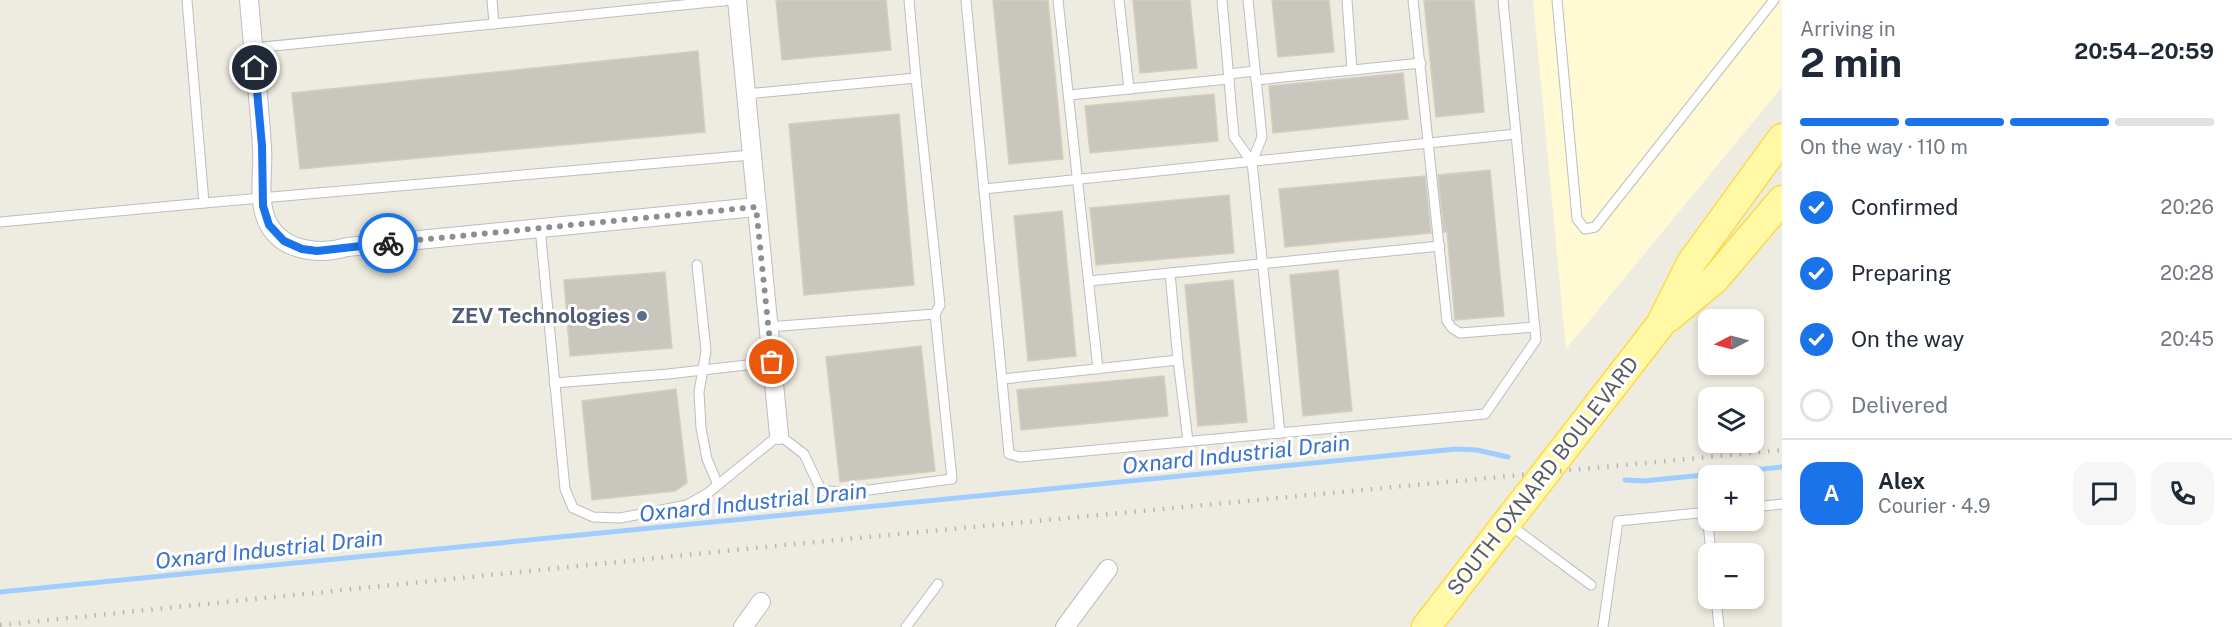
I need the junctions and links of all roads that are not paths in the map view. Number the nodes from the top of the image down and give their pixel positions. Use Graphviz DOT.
graph roads {
  1 [pos="187,0"];
  2 [pos="249,0"];
  3 [pos="492,0"];
  4 [pos="734,0"];
  5 [pos="909,0"];
  6 [pos="966,0"];
  7 [pos="1058,0"];
  8 [pos="1119,0"];
  9 [pos="1222,0"];
  10 [pos="1248,0"];
  11 [pos="1347,0"];
  12 [pos="1413,0"];
  13 [pos="1503,0"];
  14 [pos="1557,0"];
  15 [pos="1774,0"];
  16 [pos="671,3"];
  17 [pos="494,24"];
  18 [pos="253,48"];
  19 [pos="1421,63"];
  20 [pos="1352,70"];
  21 [pos="1256,76"];
  22 [pos="1229,77"];
  23 [pos="916,78"];
  24 [pos="1129,89"];
  25 [pos="746,94"];
  26 [pos="1069,95"];
  27 [pos="1516,135"];
  28 [pos="1782,138"];
  29 [pos="1430,143"];
  30 [pos="751,155"];
  31 [pos="1252,162"];
  32 [pos="1078,179"];
  33 [pos="984,189"];
  34 [pos="262,199"];
  35 [pos="1782,200"];
  36 [pos="204,203"];
  37 [pos="756,207"];
  38 [pos="0,222"];
  39 [pos="540,228"];
  40 [pos="1440,246"];
  41 [pos="1263,264"];
  42 [pos="697,265"];
  43 [pos="1170,273"];
  44 [pos="1089,281"];
  45 [pos="934,314"];
  46 [pos="1660,325"];
  47 [pos="768,327"];
  48 [pos="1535,327"];
  49 [pos="1179,360"];
  50 [pos="772,362"];
  51 [pos="701,369"];
  52 [pos="1098,369"];
  53 [pos="1003,379"];
  54 [pos="554,383"];
  55 [pos="1280,433"];
  56 [pos="779,435"];
  57 [pos="1188,441"];
  58 [pos="718,485"];
  59 [pos="1782,504"];
  60 [pos="1764,506"];
  61 [pos="1698,513"];
  62 [pos="1506,522"];
  63 [pos="1108,569"];
  64 [pos="938,584"];
  65 [pos="1591,585"];
  66 [pos="761,602"];
  67 [pos="1717,609"];
  68 [pos="743,627"];
  69 [pos="906,627"];
  70 [pos="1065,627"];
  71 [pos="1426,627"];
  72 [pos="1603,627"];
  73 [pos="1719,627"];
  1 -- 36 [label="lane"];
  2 -- 18 [label="street"];
  3 -- 17 [label="lane"];
  4 -- 16 [label="lane"];
  4 -- 25 [label="street"];
  5 -- 23 [label="lane"];
  6 -- 33 [label="lane"];
  7 -- 26 [label="lane"];
  8 -- 24 [label="lane"];
  9 -- 22 [label="lane"];
  10 -- 21 [label="lane"];
  11 -- 20 [label="lane"];
  12 -- 19 [label="lane"];
  13 -- 27 [label="lane"];
  14 -- 15 [label="lane"];
  16 -- 17 [label="lane"];
  17 -- 18 [label="lane"];
  18 -- 34 [label="street"];
  19 -- 20 [label="lane"];
  19 -- 29 [label="lane"];
  20 -- 21 [label="lane"];
  21 -- 22 [label="lane"];
  21 -- 31 [label="lane"];
  22 -- 24 [label="lane"];
  22 -- 31 [label="lane"];
  23 -- 25 [label="lane"];
  23 -- 45 [label="lane"];
  24 -- 26 [label="lane"];
  25 -- 30 [label="street"];
  26 -- 32 [label="lane"];
  27 -- 29 [label="lane"];
  27 -- 48 [label="lane"];
  28 -- 46 [label="main road, SOUTH OXNARD BOULEVARD"];
  29 -- 31 [label="lane"];
  29 -- 40 [label="lane"];
  30 -- 34 [label="lane"];
  30 -- 37 [label="street"];
  31 -- 32 [label="lane"];
  31 -- 41 [label="lane"];
  32 -- 33 [label="lane"];
  32 -- 44 [label="lane"];
  33 -- 53 [label="lane"];
  34 -- 36 [label="lane"];
  34 -- 39 [label="street"];
  35 -- 46 [label="main road, SOUTH OXNARD BOULEVARD"];
  36 -- 38 [label="lane"];
  37 -- 39 [label="street"];
  37 -- 47 [label="street"];
  39 -- 54 [label="lane"];
  40 -- 41 [label="lane"];
  40 -- 48 [label="lane"];
  41 -- 43 [label="lane"];
  41 -- 55 [label="lane"];
  42 -- 51 [label="lane"];
  43 -- 44 [label="lane"];
  43 -- 49 [label="lane"];
  44 -- 52 [label="lane"];
  45 -- 47 [label="lane"];
  45 -- 56 [label="lane"];
  46 -- 62 [label="main road, SOUTH OXNARD BOULEVARD"];
  47 -- 50 [label="street"];
  48 -- 55 [label="lane"];
  49 -- 52 [label="lane"];
  49 -- 57 [label="lane"];
  50 -- 51 [label="lane"];
  50 -- 56 [label="street"];
  51 -- 54 [label="lane"];
  51 -- 58 [label="lane"];
  52 -- 53 [label="lane"];
  53 -- 57 [label="lane"];
  54 -- 58 [label="lane"];
  55 -- 57 [label="lane"];
  56 -- 58 [label="lane"];
  59 -- 60 [label="lane"];
  61 -- 72 [label="lane"];
  62 -- 65 [label="lane"];
  62 -- 71 [label="main road, SOUTH OXNARD BOULEVARD"];
  63 -- 70 [label="street"];
  64 -- 69 [label="lane"];
  66 -- 68 [label="street"];
  67 -- 73 [label="lane"];
}
